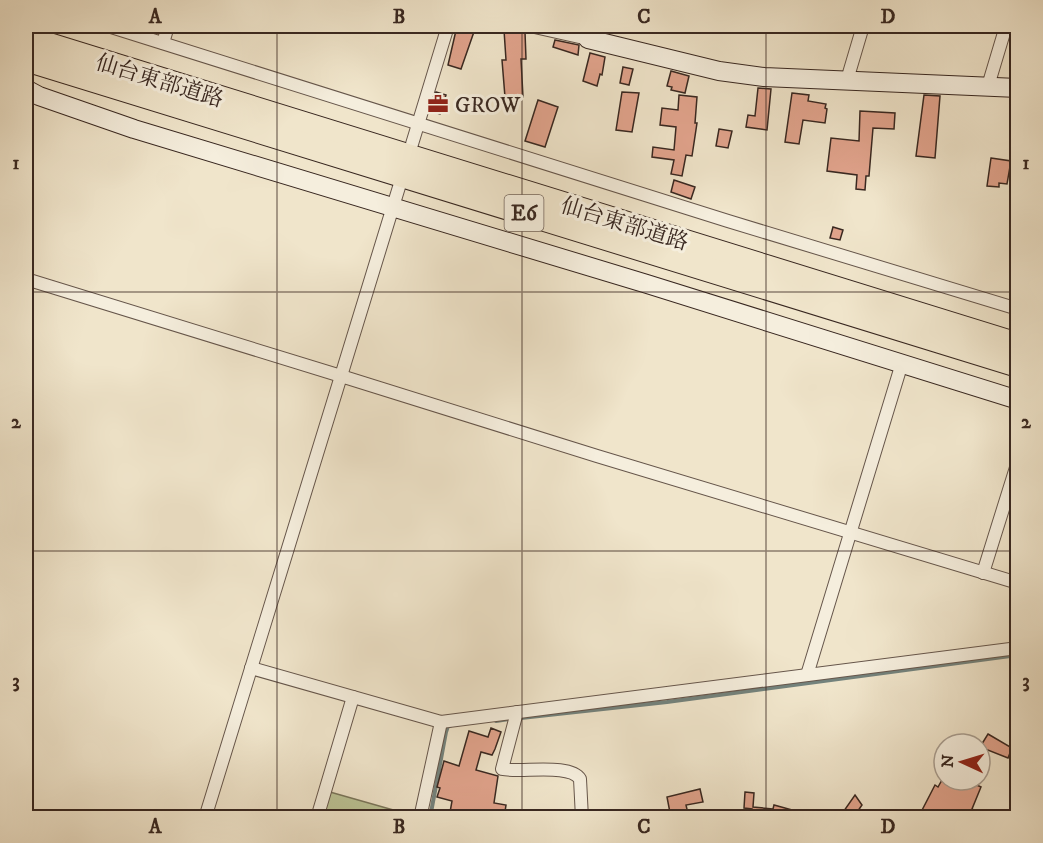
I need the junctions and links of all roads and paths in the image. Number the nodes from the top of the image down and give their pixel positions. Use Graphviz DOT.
graph roads {
  1 [pos="108,26"];
  2 [pos="168,26"];
  3 [pos="448,26"];
  4 [pos="530,26"];
  5 [pos="863,26"];
  6 [pos="1006,26"];
  7 [pos="590,32"];
  8 [pos="163,43"];
  9 [pos="30,50"];
  10 [pos="847,80"];
  11 [pos="988,86"];
  12 [pos="1017,88"];
  13 [pos="27,93"];
  14 [pos="419,124"];
  15 [pos="412,144"];
  16 [pos="399,187"];
  17 [pos="393,207"];
  18 [pos="26,279"];
  19 [pos="1017,309"];
  20 [pos="1017,345"];
  21 [pos="902,363"];
  22 [pos="1017,365"];
  23 [pos="341,376"];
  24 [pos="1017,399"];
  25 [pos="1017,461"];
  26 [pos="850,532"];
  27 [pos="983,573"];
  28 [pos="1017,582"];
  29 [pos="1017,648"];
  30 [pos="252,668"];
  31 [pos="807,675"];
  32 [pos="353,697"];
  33 [pos="517,712"];
  34 [pos="441,722"];
  35 [pos="206,818"];
  36 [pos="317,818"];
  37 [pos="420,818"];
  38 [pos="582,818"];
  1 -- 8 [label="street"];
  2 -- 8 [label="street"];
  3 -- 14 [label="street"];
  4 -- 7 [label="street"];
  5 -- 10 [label="street"];
  6 -- 11 [label="street"];
  7 -- 10 [label="street"];
  8 -- 14 [label="street"];
  9 -- 20 [label="highway, 仙台東部道路 / E6"];
  9 -- 22 [label="highway, 仙台東部道路 / E6"];
  10 -- 11 [label="street"];
  11 -- 12 [label="street"];
  13 -- 17 [label="street"];
  14 -- 15 [label="street"];
  14 -- 19 [label="street"];
  16 -- 17 [label="street"];
  17 -- 21 [label="street"];
  17 -- 23 [label="street"];
  18 -- 23 [label="street"];
  21 -- 24 [label="street"];
  21 -- 26 [label="street"];
  23 -- 26 [label="street"];
  23 -- 30 [label="street"];
  25 -- 27 [label="street"];
  26 -- 27 [label="street"];
  26 -- 31 [label="street"];
  27 -- 28 [label="street"];
  29 -- 31 [label="street"];
  30 -- 32 [label="street"];
  30 -- 35 [label="street"];
  31 -- 33 [label="street"];
  32 -- 34 [label="street"];
  32 -- 36 [label="street"];
  33 -- 34 [label="street"];
  33 -- 38 [label="street"];
  34 -- 37 [label="street"];
}
